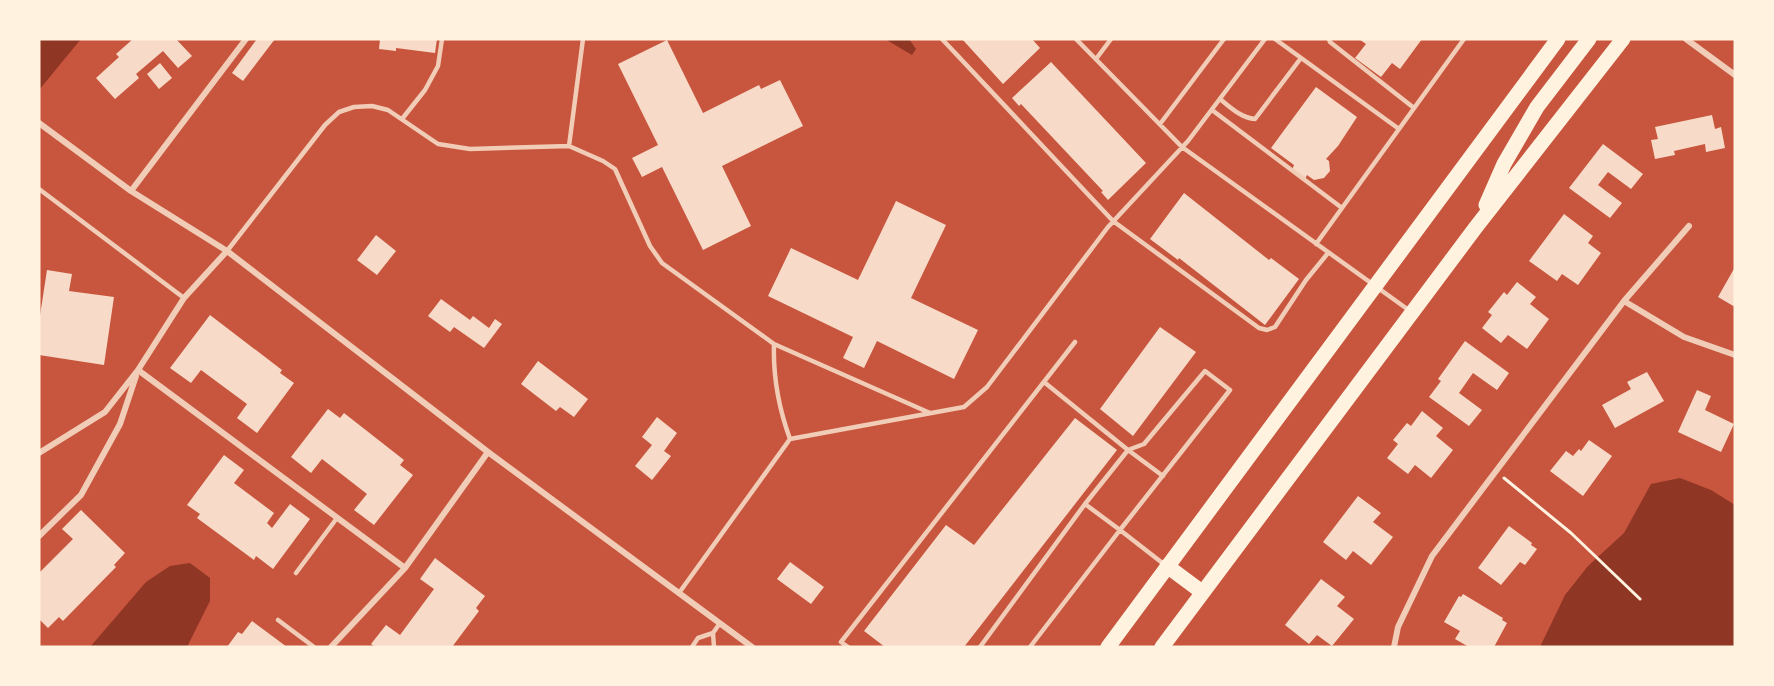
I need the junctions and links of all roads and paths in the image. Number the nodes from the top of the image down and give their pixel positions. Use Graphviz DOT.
graph roads {
  1 [pos="246,39"];
  2 [pos="442,39"];
  3 [pos="583,39"];
  4 [pos="942,39"];
  5 [pos="1076,39"];
  6 [pos="1111,39"];
  7 [pos="1224,39"];
  8 [pos="1265,39"];
  9 [pos="1275,39"];
  10 [pos="1329,39"];
  11 [pos="1464,39"];
  12 [pos="1557,39"];
  13 [pos="1588,39"];
  14 [pos="1623,39"];
  15 [pos="1686,39"];
  16 [pos="1301,58"];
  17 [pos="1096,59"];
  18 [pos="1735,75"];
  19 [pos="1220,99"];
  20 [pos="1414,108"];
  21 [pos="1212,110"];
  22 [pos="402,119"];
  23 [pos="39,123"];
  24 [pos="1160,124"];
  25 [pos="1399,129"];
  26 [pos="569,146"];
  27 [pos="1182,147"];
  28 [pos="39,189"];
  29 [pos="131,191"];
  30 [pos="1342,208"];
  31 [pos="1113,221"];
  32 [pos="1689,226"];
  33 [pos="1476,227"];
  34 [pos="1316,244"];
  35 [pos="227,251"];
  36 [pos="1328,253"];
  37 [pos="1374,286"];
  38 [pos="184,298"];
  39 [pos="1624,301"];
  40 [pos="1412,313"];
  41 [pos="1075,342"];
  42 [pos="774,344"];
  43 [pos="1735,355"];
  44 [pos="138,370"];
  45 [pos="1044,382"];
  46 [pos="932,414"];
  47 [pos="790,439"];
  48 [pos="1128,450"];
  49 [pos="488,452"];
  50 [pos="39,453"];
  51 [pos="1496,471"];
  52 [pos="1163,476"];
  53 [pos="1085,504"];
  54 [pos="337,518"];
  55 [pos="1120,530"];
  56 [pos="39,536"];
  57 [pos="1167,566"];
  58 [pos="405,568"];
  59 [pos="296,573"];
  60 [pos="679,592"];
  61 [pos="1202,592"];
  62 [pos="1640,599"];
  63 [pos="278,620"];
  64 [pos="720,623"];
  65 [pos="1124,627"];
  66 [pos="713,633"];
  67 [pos="840,645"];
  68 [pos="314,647"];
  69 [pos="332,647"];
  70 [pos="692,647"];
  71 [pos="714,647"];
  72 [pos="752,647"];
  73 [pos="848,647"];
  74 [pos="980,647"];
  75 [pos="1030,647"];
  76 [pos="1108,647"];
  77 [pos="1115,647"];
  78 [pos="1162,647"];
  79 [pos="1394,647"];
  1 -- 29 [label="street"];
  2 -- 22 [label="lane"];
  3 -- 26 [label="lane"];
  4 -- 31 [label="lane"];
  5 -- 17 [label="lane"];
  6 -- 17 [label="lane"];
  7 -- 24 [label="lane"];
  8 -- 19 [label="lane"];
  9 -- 16 [label="lane"];
  10 -- 20 [label="lane"];
  11 -- 20 [label="lane"];
  12 -- 37 [label="main road"];
  13 -- 33 [label="main road"];
  14 -- 33 [label="main road"];
  15 -- 18 [label="street"];
  16 -- 19 [label="lane"];
  16 -- 25 [label="lane"];
  17 -- 24 [label="lane"];
  19 -- 21 [label="lane"];
  20 -- 25 [label="lane"];
  21 -- 27 [label="lane"];
  21 -- 30 [label="lane"];
  22 -- 26 [label="lane"];
  22 -- 35 [label="lane"];
  23 -- 29 [label="street"];
  24 -- 27 [label="lane"];
  25 -- 30 [label="lane"];
  26 -- 42 [label="lane"];
  27 -- 31 [label="lane"];
  27 -- 34 [label="lane"];
  28 -- 38 [label="lane"];
  29 -- 35 [label="street"];
  30 -- 34 [label="lane"];
  31 -- 36 [label="lane"];
  31 -- 46 [label="lane"];
  32 -- 39 [label="street"];
  33 -- 40 [label="main road"];
  34 -- 36 [label="lane"];
  35 -- 38 [label="street"];
  35 -- 49 [label="street"];
  36 -- 37 [label="lane"];
  37 -- 40 [label="lane"];
  37 -- 57 [label="main road"];
  38 -- 44 [label="street"];
  39 -- 43 [label="street"];
  39 -- 51 [label="street"];
  40 -- 61 [label="main road"];
  41 -- 45 [label="lane"];
  42 -- 46 [label="lane"];
  42 -- 47 [label="lane"];
  44 -- 50 [label="street"];
  44 -- 54 [label="street"];
  44 -- 56 [label="street"];
  45 -- 48 [label="lane"];
  45 -- 67 [label="lane"];
  46 -- 47 [label="lane"];
  47 -- 60 [label="lane"];
  48 -- 52 [label="lane"];
  48 -- 52 [label="lane"];
  48 -- 53 [label="lane"];
  49 -- 58 [label="street"];
  49 -- 60 [label="street"];
  51 -- 62 [label="path"];
  51 -- 79 [label="street"];
  52 -- 55 [label="lane"];
  53 -- 55 [label="lane"];
  53 -- 74 [label="lane"];
  54 -- 58 [label="street"];
  54 -- 59 [label="lane"];
  55 -- 57 [label="lane"];
  55 -- 75 [label="lane"];
  57 -- 61 [label="main road"];
  57 -- 65 [label="main road"];
  58 -- 69 [label="street"];
  60 -- 64 [label="street"];
  61 -- 78 [label="main road"];
  63 -- 68 [label="lane"];
  64 -- 66 [label="lane"];
  64 -- 72 [label="street"];
  65 -- 76 [label="main road"];
  65 -- 77 [label="main road"];
  66 -- 70 [label="lane"];
  66 -- 71 [label="lane"];
  67 -- 73 [label="lane"];
}
